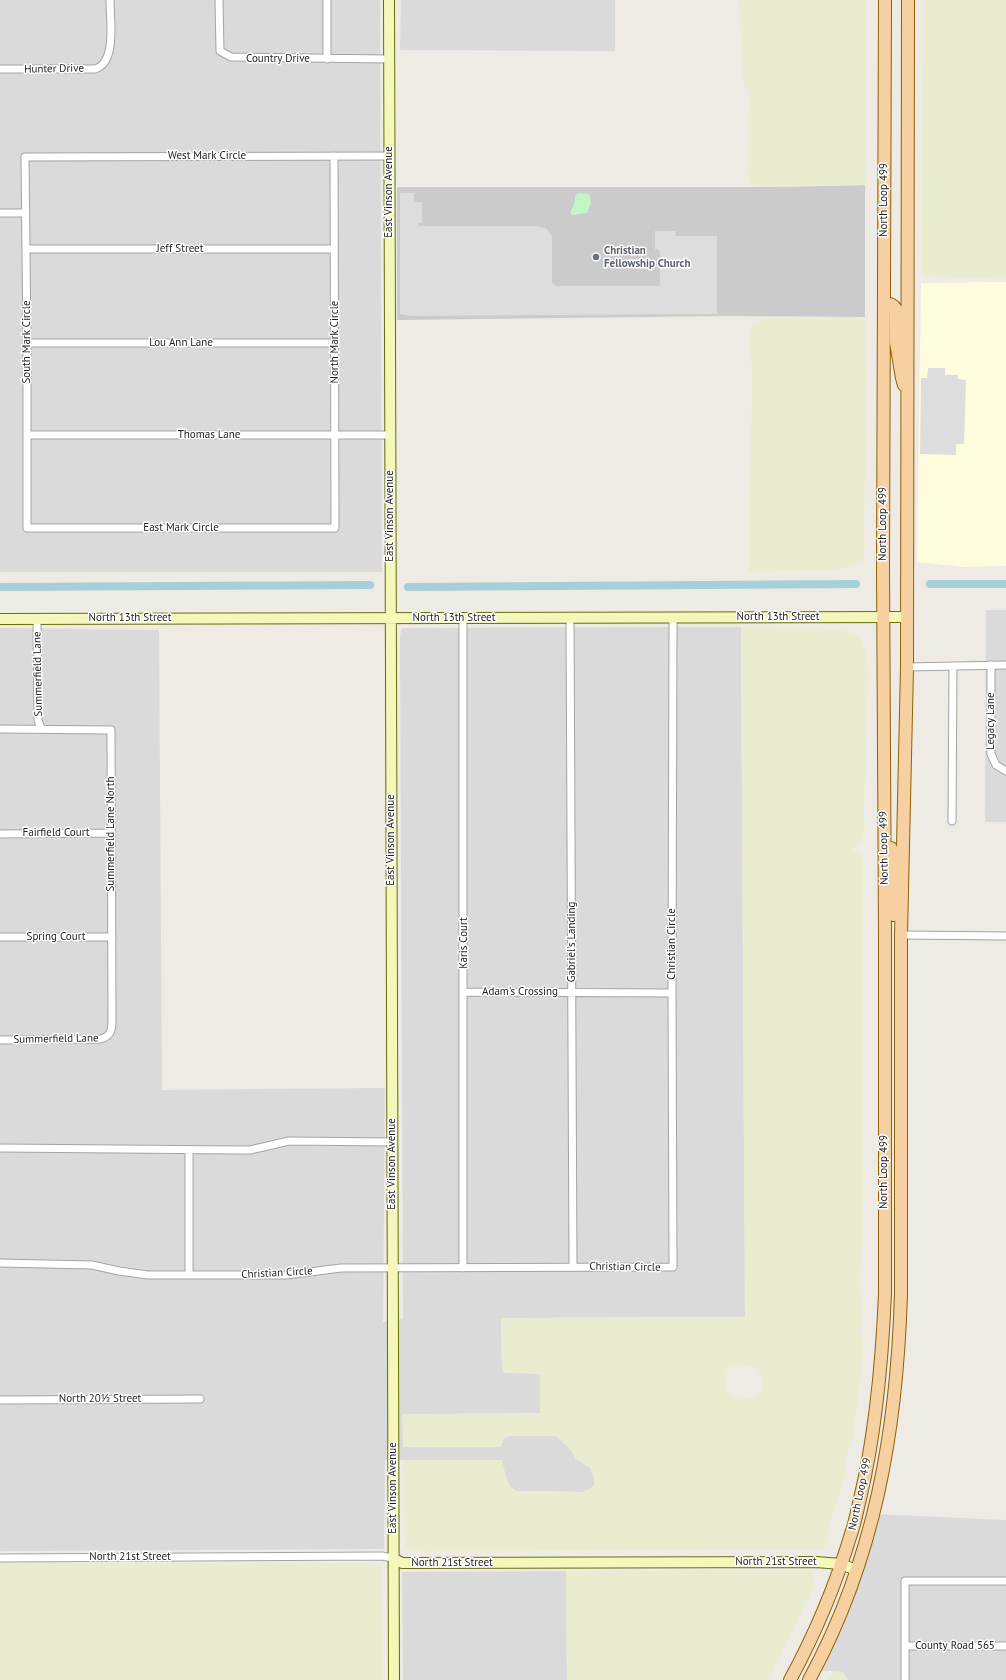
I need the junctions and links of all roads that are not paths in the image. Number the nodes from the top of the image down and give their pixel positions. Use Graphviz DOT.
graph roads {
  1 [pos="110,0"];
  2 [pos="219,0"];
  3 [pos="327,0"];
  4 [pos="389,0"];
  5 [pos="885,0"];
  6 [pos="908,0"];
  7 [pos="328,59"];
  8 [pos="389,59"];
  9 [pos="0,70"];
  10 [pos="334,156"];
  11 [pos="389,156"];
  12 [pos="25,157"];
  13 [pos="0,213"];
  14 [pos="26,213"];
  15 [pos="26,250"];
  16 [pos="334,250"];
  17 [pos="884,304"];
  18 [pos="334,342"];
  19 [pos="27,343"];
  20 [pos="908,396"];
  21 [pos="27,435"];
  22 [pos="335,435"];
  23 [pos="390,435"];
  24 [pos="27,528"];
  25 [pos="335,528"];
  26 [pos="570,617"];
  27 [pos="673,617"];
  28 [pos="882,617"];
  29 [pos="907,617"];
  30 [pos="390,618"];
  31 [pos="463,618"];
  32 [pos="0,619"];
  33 [pos="37,619"];
  34 [pos="1006,664"];
  35 [pos="991,665"];
  36 [pos="953,666"];
  37 [pos="907,667"];
  38 [pos="0,729"];
  39 [pos="42,729"];
  40 [pos="1006,771"];
  41 [pos="883,811"];
  42 [pos="952,821"];
  43 [pos="111,833"];
  44 [pos="0,834"];
  45 [pos="901,935"];
  46 [pos="1006,936"];
  47 [pos="0,937"];
  48 [pos="112,937"];
  49 [pos="464,992"];
  50 [pos="572,992"];
  51 [pos="672,993"];
  52 [pos="0,1040"];
  53 [pos="392,1142"];
  54 [pos="0,1148"];
  55 [pos="189,1150"];
  56 [pos="0,1264"];
  57 [pos="573,1266"];
  58 [pos="392,1268"];
  59 [pos="463,1268"];
  60 [pos="189,1275"];
  61 [pos="200,1399"];
  62 [pos="0,1400"];
  63 [pos="0,1558"];
  64 [pos="393,1558"];
  65 [pos="841,1564"];
  66 [pos="856,1570"];
  67 [pos="1006,1581"];
  68 [pos="905,1646"];
  69 [pos="1006,1646"];
  70 [pos="394,1680"];
  71 [pos="790,1680"];
  72 [pos="809,1680"];
  73 [pos="905,1680"];
  1 -- 9 [label="street, Hunter Drive"];
  2 -- 7 [label="street, Country Drive"];
  3 -- 7 [label="street"];
  4 -- 8 [label="street, East Vinson Avenue"];
  5 -- 17 [label="main road, North Loop 499"];
  6 -- 20 [label="main road, North Loop 499"];
  7 -- 8 [label="street, Country Drive"];
  8 -- 11 [label="street, East Vinson Avenue"];
  10 -- 11 [label="street, West Mark Circle"];
  10 -- 12 [label="street, West Mark Circle"];
  10 -- 16 [label="street, North Mark Circle"];
  11 -- 23 [label="street, East Vinson Avenue"];
  12 -- 14 [label="street, South Mark Circle"];
  13 -- 14 [label="street"];
  14 -- 15 [label="street, South Mark Circle"];
  15 -- 16 [label="street, Jeff Street"];
  15 -- 19 [label="street, South Mark Circle"];
  16 -- 18 [label="street, North Mark Circle"];
  17 -- 20 [label="main road"];
  17 -- 28 [label="main road, North Loop 499"];
  18 -- 19 [label="street, Lou Ann Lane"];
  18 -- 22 [label="street, North Mark Circle"];
  19 -- 21 [label="street, South Mark Circle"];
  20 -- 29 [label="main road, North Loop 499"];
  21 -- 22 [label="street, Thomas Lane"];
  21 -- 24 [label="street, South Mark Circle"];
  22 -- 23 [label="street, Thomas Lane"];
  22 -- 25 [label="street, North Mark Circle"];
  23 -- 30 [label="street, East Vinson Avenue"];
  24 -- 25 [label="street, East Mark Circle"];
  26 -- 27 [label="street, North 13th Street"];
  26 -- 31 [label="street, North 13th Street"];
  26 -- 50 [label="street, Gabriel's Landing"];
  27 -- 28 [label="street, North 13th Street"];
  27 -- 51 [label="street, Christian Circle"];
  28 -- 29 [label="street, North 13th Street"];
  28 -- 41 [label="main road, North Loop 499"];
  29 -- 37 [label="main road, North Loop 499"];
  30 -- 31 [label="street, North 13th Street"];
  30 -- 33 [label="street, North 13th Street"];
  30 -- 53 [label="street, East Vinson Avenue"];
  31 -- 49 [label="street, Karis Court"];
  32 -- 33 [label="street, North 13th Street"];
  33 -- 39 [label="street, Summerfield Lane"];
  34 -- 35 [label="street"];
  35 -- 36 [label="street"];
  35 -- 40 [label="street, Legacy Lane"];
  36 -- 37 [label="street"];
  36 -- 42 [label="street"];
  37 -- 45 [label="main road, North Loop 499"];
  38 -- 39 [label="street"];
  39 -- 43 [label="street, Summerfield Lane North"];
  41 -- 45 [label="main road"];
  41 -- 65 [label="main road, North Loop 499"];
  43 -- 44 [label="street, Fairfield Court"];
  43 -- 48 [label="street, Summerfield Lane North"];
  45 -- 46 [label="street"];
  45 -- 66 [label="main road, North Loop 499"];
  47 -- 48 [label="street, Spring Court"];
  48 -- 52 [label="street, Summerfield Lane"];
  49 -- 50 [label="street, Adam's Crossing"];
  49 -- 59 [label="street, Karis Court"];
  50 -- 51 [label="street, Adam's Crossing"];
  50 -- 57 [label="street, Gabriel's Landing"];
  51 -- 57 [label="street, Christian Circle"];
  53 -- 55 [label="street"];
  53 -- 58 [label="street, East Vinson Avenue"];
  54 -- 55 [label="street"];
  55 -- 60 [label="street"];
  56 -- 60 [label="street, Christian Circle"];
  57 -- 59 [label="street, Christian Circle"];
  58 -- 59 [label="street, Christian Circle"];
  58 -- 60 [label="street, Christian Circle"];
  58 -- 64 [label="street, East Vinson Avenue"];
  61 -- 62 [label="street, North 20½ Street"];
  63 -- 64 [label="street, North 21st Street"];
  64 -- 65 [label="street, North 21st Street"];
  64 -- 70 [label="street, East Vinson Avenue"];
  65 -- 66 [label="street, North 21st Street"];
  65 -- 71 [label="main road, North Loop 499"];
  66 -- 72 [label="main road, North Loop 499"];
  67 -- 68 [label="street"];
  68 -- 69 [label="street, County Road 565"];
  68 -- 73 [label="street"];
}
